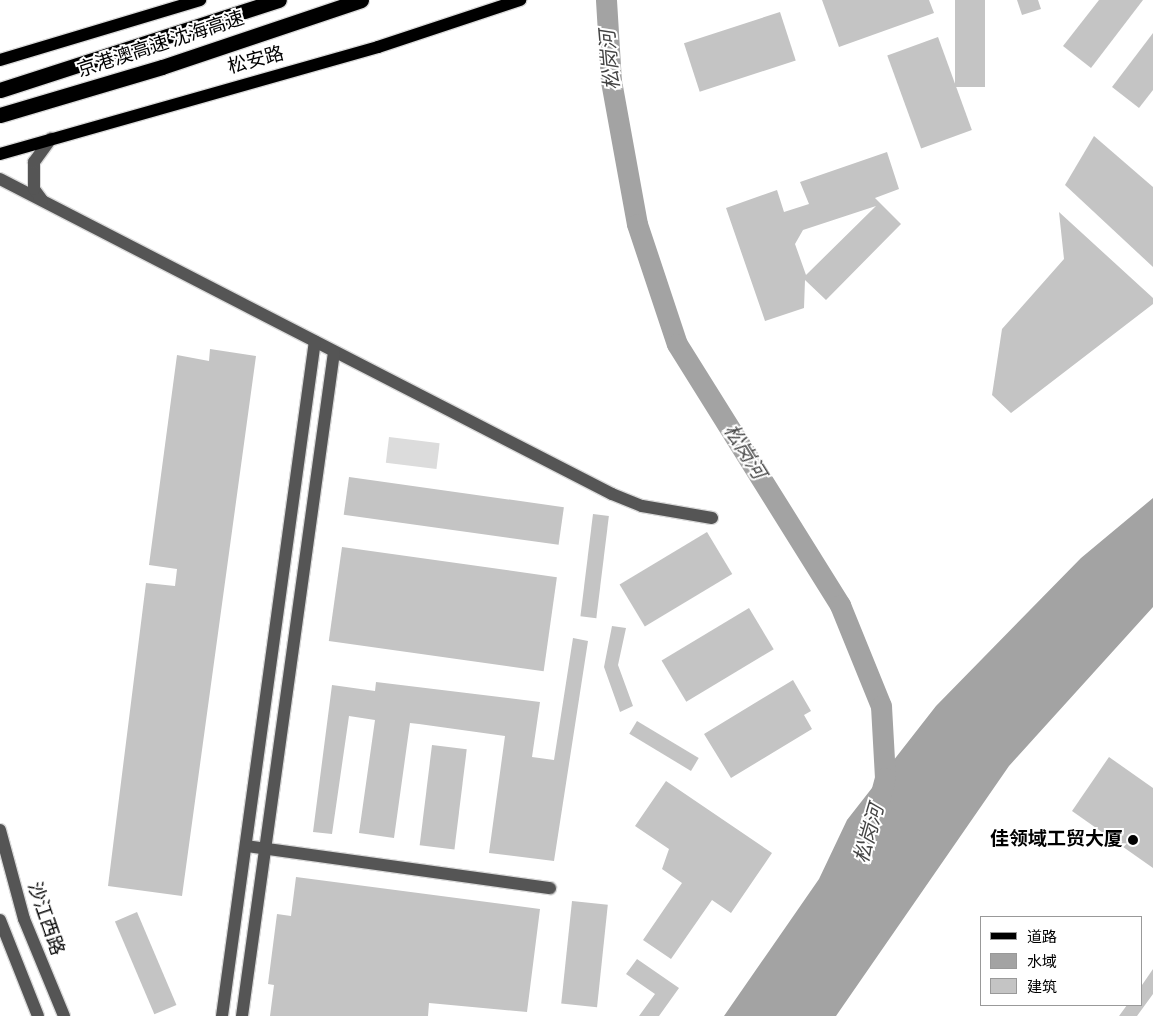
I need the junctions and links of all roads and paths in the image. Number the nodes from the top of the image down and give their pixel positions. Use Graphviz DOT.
graph roads {
  1 [pos="200,0"];
  2 [pos="279,0"];
  3 [pos="361,0"];
  4 [pos="520,0"];
  5 [pos="0,60"];
  6 [pos="0,90"];
  7 [pos="0,115"];
  8 [pos="51,140"];
  9 [pos="0,154"];
  10 [pos="0,179"];
  11 [pos="44,202"];
  12 [pos="315,341"];
  13 [pos="334,352"];
  14 [pos="712,518"];
  15 [pos="0,830"];
  16 [pos="246,846"];
  17 [pos="266,848"];
  18 [pos="550,888"];
  19 [pos="0,920"];
  20 [pos="38,1016"];
  21 [pos="64,1016"];
  22 [pos="222,1016"];
  23 [pos="242,1016"];
  1 -- 5 [label="main road"];
  2 -- 6 [label="highway, 京港澳高速 沈海高速"];
  3 -- 7 [label="highway, 京港澳高速 沈海高速"];
  4 -- 8 [label="main road, 松安路"];
  8 -- 9 [label="main road, 松安路"];
  8 -- 11 [label="street"];
  10 -- 11 [label="street"];
  11 -- 12 [label="street"];
  12 -- 13 [label="street"];
  12 -- 16 [label="street"];
  13 -- 14 [label="street"];
  13 -- 17 [label="street"];
  15 -- 21 [label="street, 沙江西路"];
  16 -- 17 [label="street"];
  16 -- 22 [label="street"];
  17 -- 18 [label="street"];
  17 -- 23 [label="street"];
  19 -- 20 [label="street"];
}
